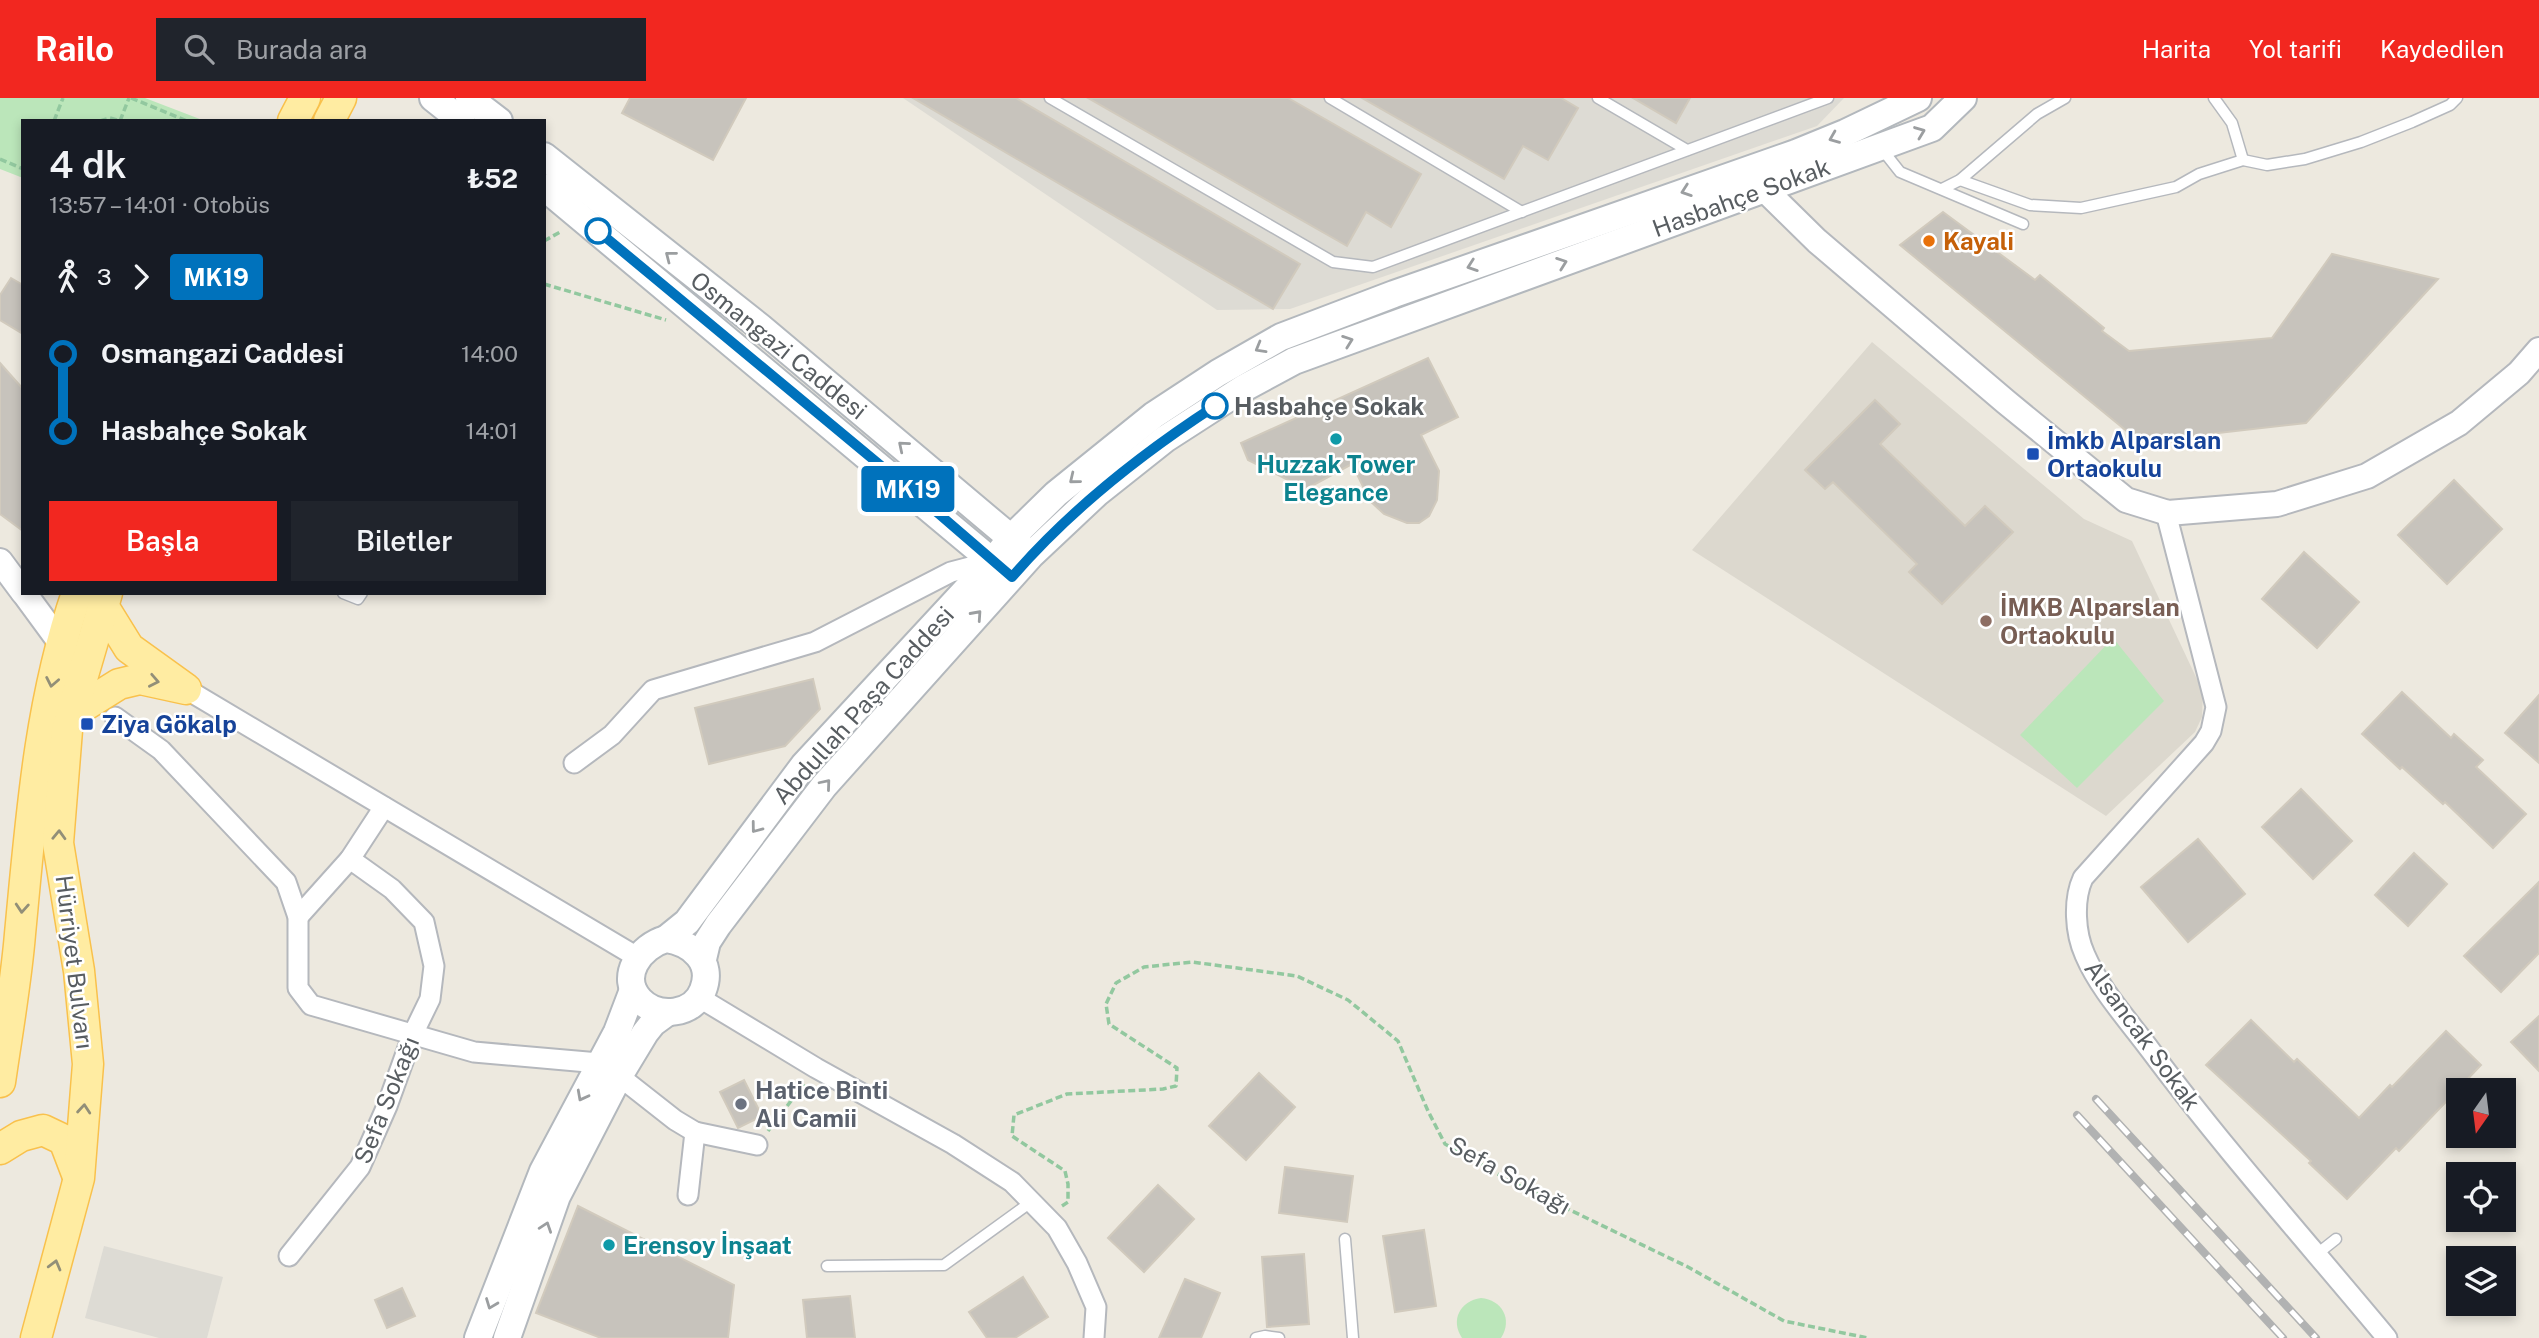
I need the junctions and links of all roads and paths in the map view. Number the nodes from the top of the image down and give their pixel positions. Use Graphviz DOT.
graph roads {
  1 [pos="63,98"];
  2 [pos="130,98"];
  3 [pos="305,98"];
  4 [pos="341,98"];
  5 [pos="433,98"];
  6 [pos="469,98"];
  7 [pos="1050,98"];
  8 [pos="1330,98"];
  9 [pos="1598,98"];
  10 [pos="1828,98"];
  11 [pos="1918,98"];
  12 [pos="1963,98"];
  13 [pos="2065,98"];
  14 [pos="2214,98"];
  15 [pos="2457,98"];
  16 [pos="173,118"];
  17 [pos="55,119"];
  18 [pos="121,119"];
  19 [pos="294,119"];
  20 [pos="330,119"];
  21 [pos="460,119"];
  22 [pos="496,119"];
  23 [pos="1881,147"];
  24 [pos="1687,150"];
  25 [pos="546,158"];
  26 [pos="0,159"];
  27 [pos="2243,160"];
  28 [pos="21,168"];
  29 [pos="1757,178"];
  30 [pos="1960,180"];
  31 [pos="546,189"];
  32 [pos="1942,189"];
  33 [pos="1522,212"];
  34 [pos="2023,224"];
  35 [pos="564,230"];
  36 [pos="546,240"];
  37 [pos="546,285"];
  38 [pos="666,320"];
  39 [pos="2539,350"];
  40 [pos="2166,513"];
  41 [pos="1021,547"];
  42 [pos="9,565"];
  43 [pos="1002,569"];
  44 [pos="21,588"];
  45 [pos="25,595"];
  46 [pos="76,595"];
  47 [pos="105,600"];
  48 [pos="60,642"];
  49 [pos="186,689"];
  50 [pos="71,715"];
  51 [pos="115,717"];
  52 [pos="574,763"];
  53 [pos="384,807"];
  54 [pos="350,859"];
  55 [pos="298,917"];
  56 [pos="666,939"];
  57 [pos="637,957"];
  58 [pos="703,959"];
  59 [pos="633,990"];
  60 [pos="700,998"];
  61 [pos="668,1012"];
  62 [pos="413,1034"];
  63 [pos="816,1068"];
  64 [pos="609,1069"];
  65 [pos="0,1082"];
  66 [pos="695,1132"];
  67 [pos="757,1145"];
  68 [pos="0,1149"];
  69 [pos="79,1178"];
  70 [pos="688,1195"];
  71 [pos="1031,1202"];
  72 [pos="1046,1217"];
  73 [pos="1345,1239"];
  74 [pos="2336,1239"];
  75 [pos="2317,1254"];
  76 [pos="289,1256"];
  77 [pos="827,1266"];
  78 [pos="37,1336"];
  79 [pos="478,1338"];
  80 [pos="507,1338"];
  81 [pos="1094,1338"];
  82 [pos="1256,1338"];
  83 [pos="1279,1338"];
  84 [pos="1353,1338"];
  85 [pos="1868,1338"];
  86 [pos="2387,1338"];
  1 -- 17 [label="path"];
  2 -- 16 [label="path"];
  2 -- 18 [label="path"];
  3 -- 19 [label="main road"];
  4 -- 20 [label="main road"];
  5 -- 21 [label="main road"];
  6 -- 22 [label="main road"];
  7 -- 33 [label="lane"];
  8 -- 33 [label="lane"];
  9 -- 24 [label="lane"];
  10 -- 24 [label="lane"];
  11 -- 29 [label="main road, Hasbahçe Sokak, one-way"];
  23 -- 12 [label="main road, Hasbahçe Sokak, one-way"];
  13 -- 30 [label="lane"];
  14 -- 27 [label="lane"];
  15 -- 27 [label="lane"];
  23 -- 29 [label="main road, Hasbahçe Sokak"];
  23 -- 32 [label="lane"];
  24 -- 33 [label="lane"];
  41 -- 25 [label="main road, Osmangazi Caddesi, one-way"];
  26 -- 28 [label="path"];
  27 -- 30 [label="lane"];
  29 -- 40 [label="street"];
  29 -- 41 [label="main road, Hasbahçe Sokak"];
  30 -- 32 [label="lane"];
  31 -- 43 [label="main road, Osmangazi Caddesi"];
  32 -- 34 [label="lane"];
  35 -- 36 [label="path"];
  37 -- 38 [label="path"];
  39 -- 40 [label="street"];
  40 -- 75 [label="street, Alsancak Sokak"];
  41 -- 43 [label="main road, Abdullah Paşa Caddesi"];
  42 -- 44 [label="street"];
  43 -- 52 [label="street"];
  43 -- 56 [label="main road, Abdullah Paşa Caddesi, one-way"];
  58 -- 43 [label="main road, Abdullah Paşa Caddesi, one-way"];
  45 -- 48 [label="street"];
  46 -- 48 [label="main road, Hürriyet Bulvarı"];
  47 -- 49 [label="main road"];
  47 -- 50 [label="main road, Hürriyet Bulvarı"];
  48 -- 65 [label="main road, Hürriyet Bulvarı, one-way"];
  50 -- 49 [label="main road, one-way"];
  49 -- 53 [label="street"];
  69 -- 50 [label="main road, Hürriyet Bulvarı, one-way"];
  51 -- 55 [label="street"];
  53 -- 54 [label="street"];
  53 -- 57 [label="street"];
  54 -- 55 [label="street"];
  54 -- 62 [label="street, Sefa Sokağı"];
  55 -- 62 [label="street"];
  56 -- 57 [label="main road"];
  56 -- 58 [label="main road"];
  57 -- 59 [label="main road"];
  58 -- 60 [label="main road"];
  59 -- 61 [label="main road"];
  59 -- 64 [label="main road"];
  60 -- 61 [label="main road"];
  60 -- 63 [label="street"];
  61 -- 64 [label="main road"];
  62 -- 64 [label="street"];
  62 -- 76 [label="street, Sefa Sokağı"];
  63 -- 67 [label="path"];
  63 -- 71 [label="street"];
  64 -- 66 [label="street"];
  64 -- 79 [label="main road, one-way"];
  80 -- 64 [label="main road, one-way"];
  66 -- 67 [label="street"];
  66 -- 70 [label="street"];
  68 -- 69 [label="main road"];
  78 -- 69 [label="main road, Hürriyet Bulvarı, one-way"];
  71 -- 72 [label="street"];
  71 -- 77 [label="lane"];
  72 -- 81 [label="street"];
  72 -- 85 [label="path, Sefa Sokağı"];
  73 -- 84 [label="lane"];
  74 -- 75 [label="lane"];
  75 -- 86 [label="street, Alsancak Sokak"];
  82 -- 83 [label="lane"];
}
